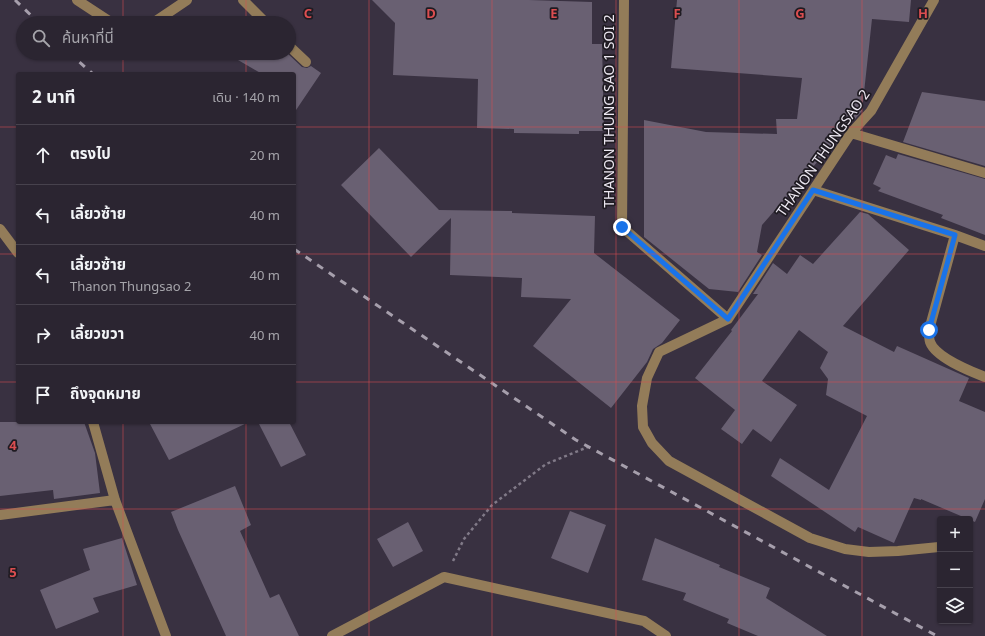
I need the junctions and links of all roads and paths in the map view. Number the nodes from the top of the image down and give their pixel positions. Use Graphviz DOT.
graph roads {
  1 [pos="77,0"];
  2 [pos="187,0"];
  3 [pos="243,0"];
  4 [pos="624,0"];
  5 [pos="934,0"];
  6 [pos="101,16"];
  7 [pos="163,16"];
  8 [pos="259,16"];
  9 [pos="296,53"];
  10 [pos="306,62"];
  11 [pos="851,133"];
  12 [pos="985,173"];
  13 [pos="813,190"];
  14 [pos="0,229"];
  15 [pos="955,235"];
  16 [pos="985,246"];
  17 [pos="16,250"];
  18 [pos="728,319"];
  19 [pos="985,377"];
  20 [pos="94,424"];
  21 [pos="588,447"];
  22 [pos="115,500"];
  23 [pos="0,515"];
  24 [pos="937,547"];
  25 [pos="444,577"];
  26 [pos="166,636"];
  27 [pos="332,636"];
  28 [pos="666,636"];
  1 -- 6 [label="street"];
  2 -- 7 [label="street"];
  3 -- 8 [label="street"];
  4 -- 18 [label="street, THANON THUNG SAO 1 SOI 2"];
  5 -- 11 [label="street, THANON THUNGSAO 2"];
  9 -- 10 [label="street"];
  11 -- 12 [label="street"];
  11 -- 13 [label="street, THANON THUNGSAO 2"];
  13 -- 15 [label="street"];
  13 -- 18 [label="street, THANON THUNGSAO 2"];
  14 -- 17 [label="street"];
  15 -- 16 [label="street"];
  15 -- 19 [label="street"];
  18 -- 24 [label="street"];
  20 -- 22 [label="street"];
  21 -- 25 [label="path"];
  22 -- 23 [label="street"];
  22 -- 26 [label="street"];
  25 -- 27 [label="street"];
  25 -- 28 [label="street"];
}
